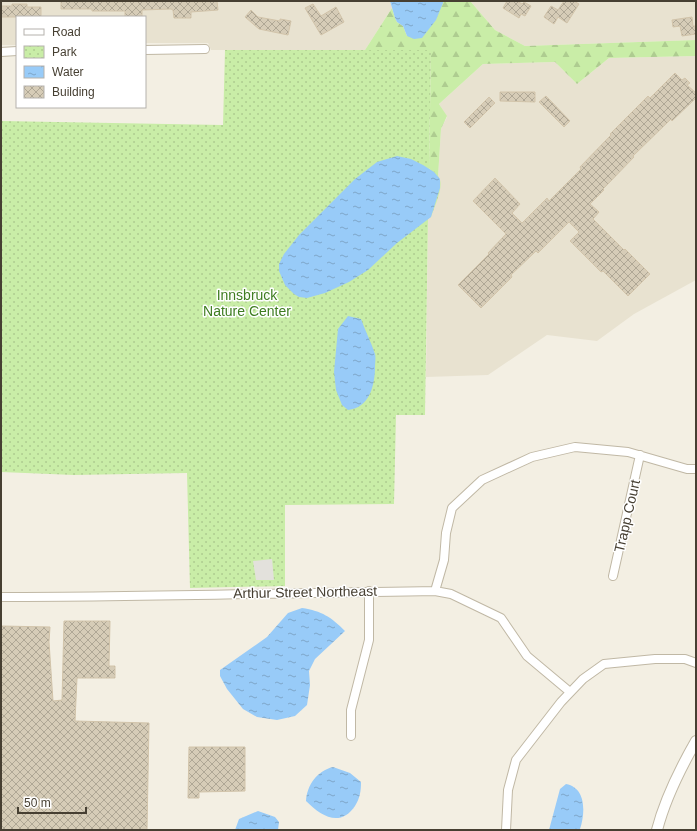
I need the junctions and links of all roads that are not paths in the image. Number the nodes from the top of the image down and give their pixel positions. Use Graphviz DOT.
graph roads {
  1 [pos="205,49"];
  2 [pos="146,50"];
  3 [pos="16,51"];
  4 [pos="1,52"];
  5 [pos="640,456"];
  6 [pos="696,469"];
  7 [pos="613,576"];
  8 [pos="435,591"];
  9 [pos="369,592"];
  10 [pos="1,597"];
  11 [pos="696,664"];
  12 [pos="570,692"];
  13 [pos="351,736"];
  14 [pos="696,741"];
  15 [pos="506,830"];
  16 [pos="657,830"];
  1 -- 2 [label="street"];
  3 -- 4 [label="street"];
  5 -- 6 [label="street"];
  5 -- 7 [label="street, Trapp Court"];
  5 -- 8 [label="street"];
  8 -- 9 [label="street, Arthur Street Northeast"];
  8 -- 12 [label="street, Arthur Street Northeast"];
  9 -- 10 [label="street, Arthur Street Northeast"];
  9 -- 13 [label="street"];
  11 -- 12 [label="street"];
  12 -- 15 [label="street"];
  14 -- 16 [label="street"];
}
